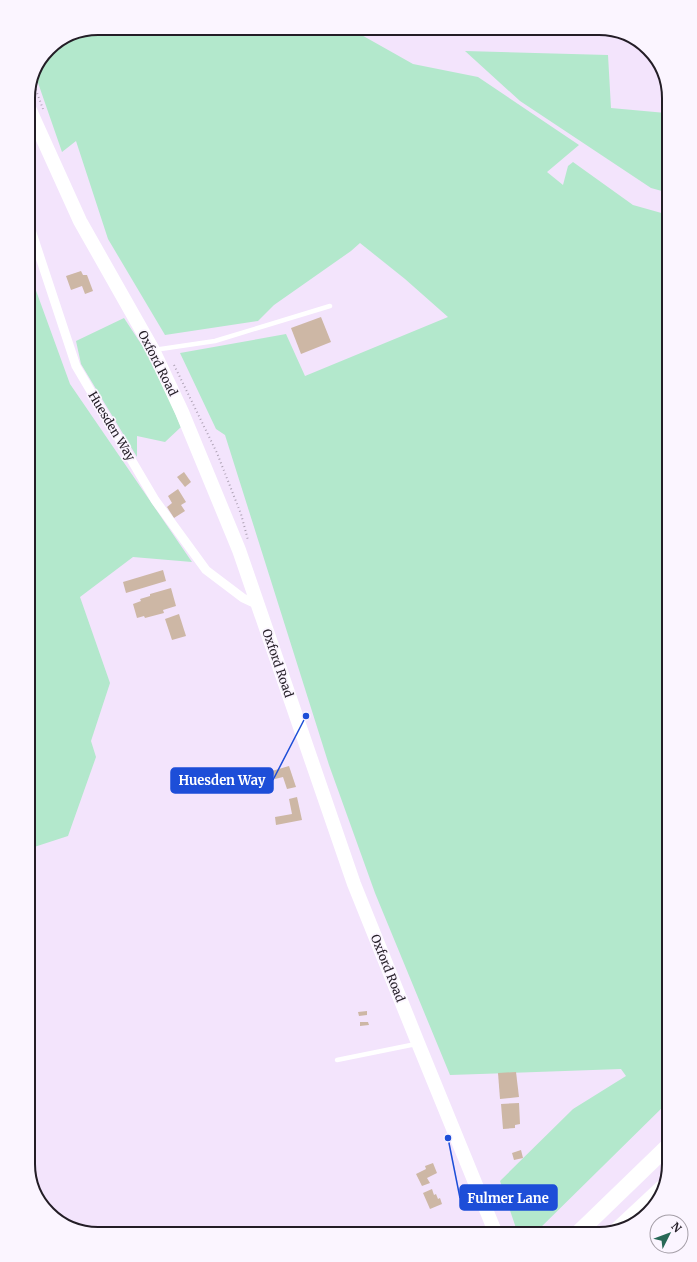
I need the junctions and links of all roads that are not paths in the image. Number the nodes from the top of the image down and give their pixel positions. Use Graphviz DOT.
graph roads {
  1 [pos="35,121"];
  2 [pos="35,242"];
  3 [pos="330,306"];
  4 [pos="153,350"];
  5 [pos="258,605"];
  6 [pos="418,1043"];
  7 [pos="337,1060"];
  8 [pos="662,1152"];
  9 [pos="653,1197"];
  10 [pos="629,1219"];
  11 [pos="493,1227"];
  12 [pos="584,1227"];
  1 -- 4 [label="main road, Oxford Road"];
  2 -- 5 [label="street, Huesden Way"];
  3 -- 4 [label="lane"];
  4 -- 5 [label="main road, Oxford Road"];
  5 -- 6 [label="main road, Oxford Road"];
  6 -- 7 [label="lane"];
  6 -- 11 [label="main road, Oxford Road"];
  8 -- 12 [label="highway"];
  9 -- 10 [label="highway"];
}
